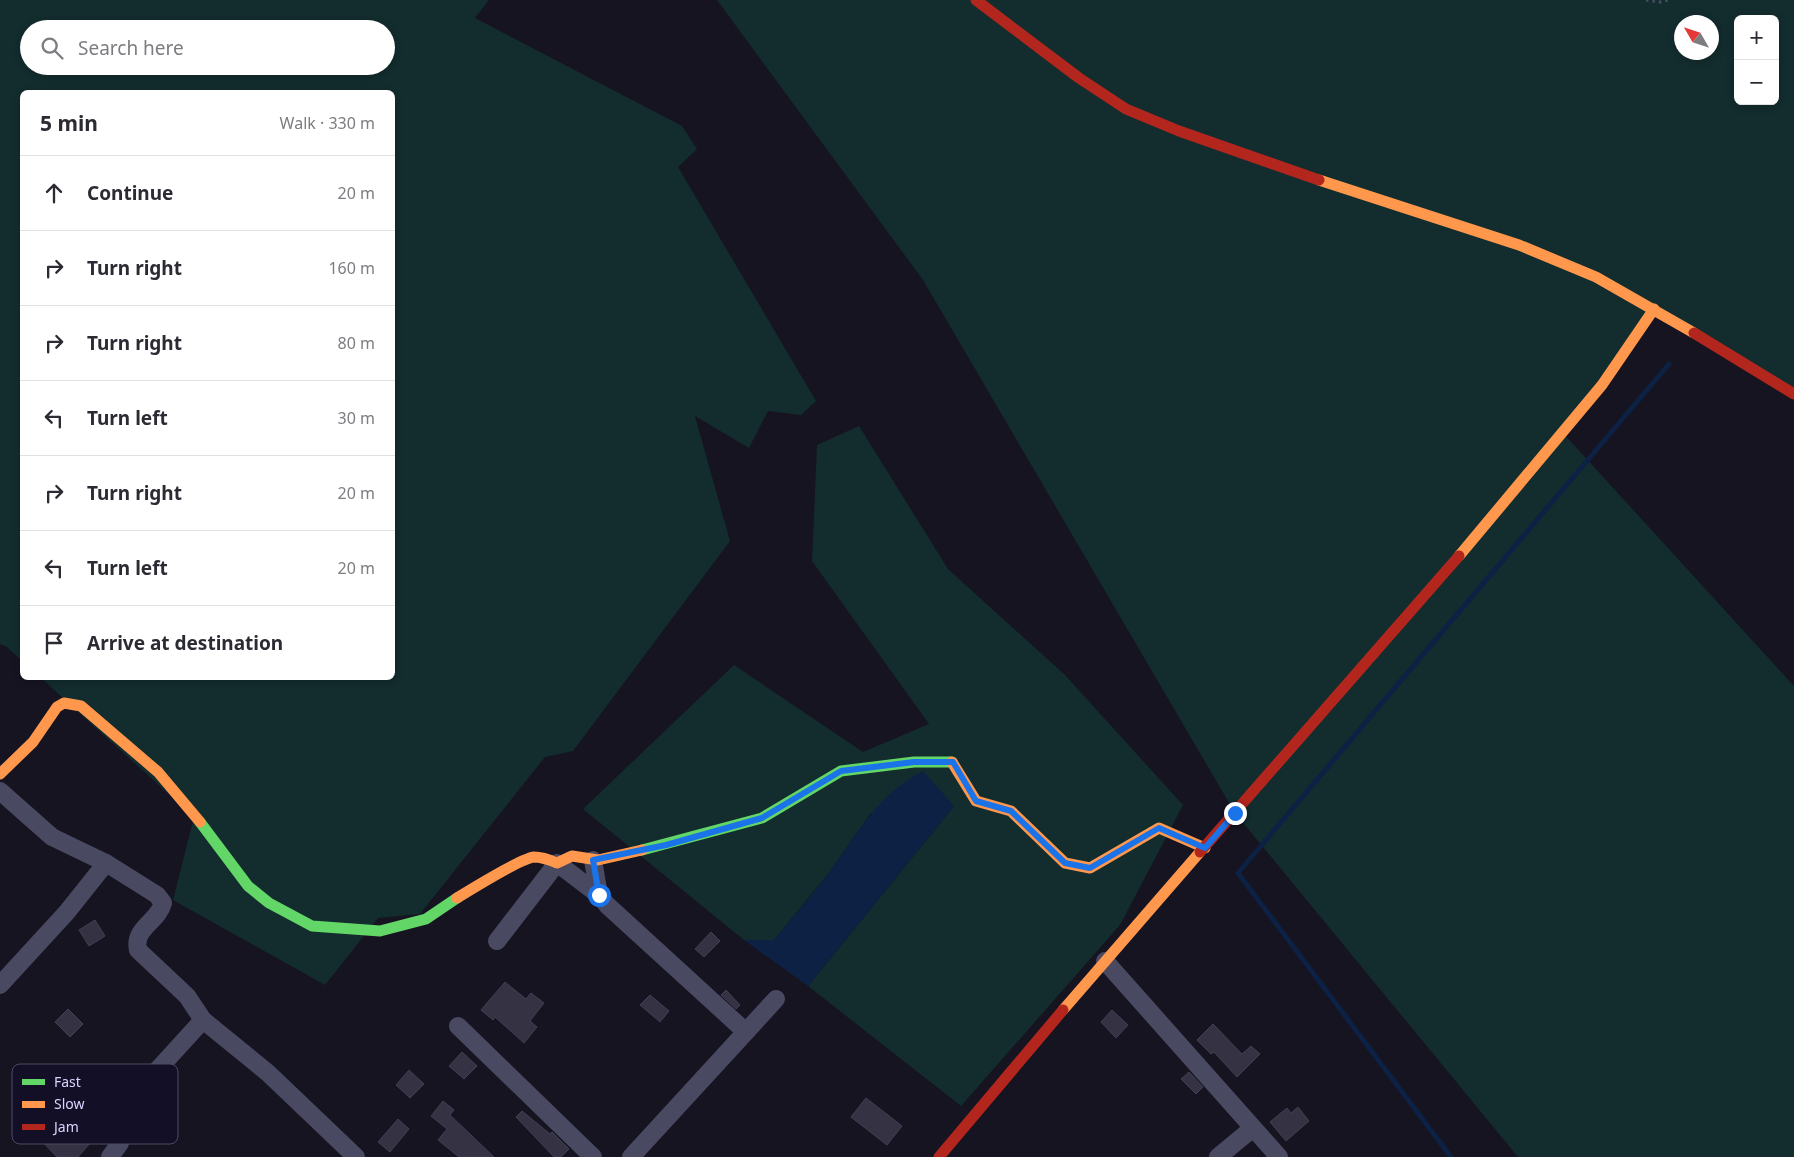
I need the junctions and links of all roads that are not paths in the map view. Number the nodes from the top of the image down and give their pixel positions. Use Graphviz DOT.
graph roads {
  1 [pos="976,0"];
  2 [pos="1654,309"];
  3 [pos="1794,394"];
  4 [pos="0,774"];
  5 [pos="0,791"];
  6 [pos="1205,848"];
  7 [pos="593,860"];
  8 [pos="106,863"];
  9 [pos="557,863"];
  10 [pos="599,895"];
  11 [pos="497,940"];
  12 [pos="1105,961"];
  13 [pos="0,985"];
  14 [pos="776,999"];
  15 [pos="203,1020"];
  16 [pos="458,1026"];
  17 [pos="746,1032"];
  18 [pos="162,1064"];
  19 [pos="1252,1128"];
  20 [pos="119,1144"];
  21 [pos="110,1157"];
  22 [pos="356,1157"];
  23 [pos="594,1157"];
  24 [pos="631,1157"];
  25 [pos="939,1157"];
  26 [pos="1218,1157"];
  27 [pos="1279,1157"];
  1 -- 2 [label="street"];
  2 -- 3 [label="street"];
  2 -- 6 [label="street"];
  4 -- 9 [label="street"];
  5 -- 8 [label="street"];
  6 -- 7 [label="street"];
  6 -- 12 [label="street"];
  7 -- 9 [label="street"];
  7 -- 10 [label="street"];
  8 -- 13 [label="street"];
  8 -- 15 [label="street"];
  9 -- 10 [label="street"];
  9 -- 11 [label="street"];
  10 -- 17 [label="street"];
  12 -- 19 [label="street"];
  12 -- 25 [label="street"];
  14 -- 17 [label="street"];
  15 -- 18 [label="street"];
  15 -- 22 [label="street"];
  16 -- 23 [label="street"];
  17 -- 24 [label="street"];
  19 -- 26 [label="street"];
  19 -- 27 [label="street"];
  20 -- 21 [label="street"];
}
